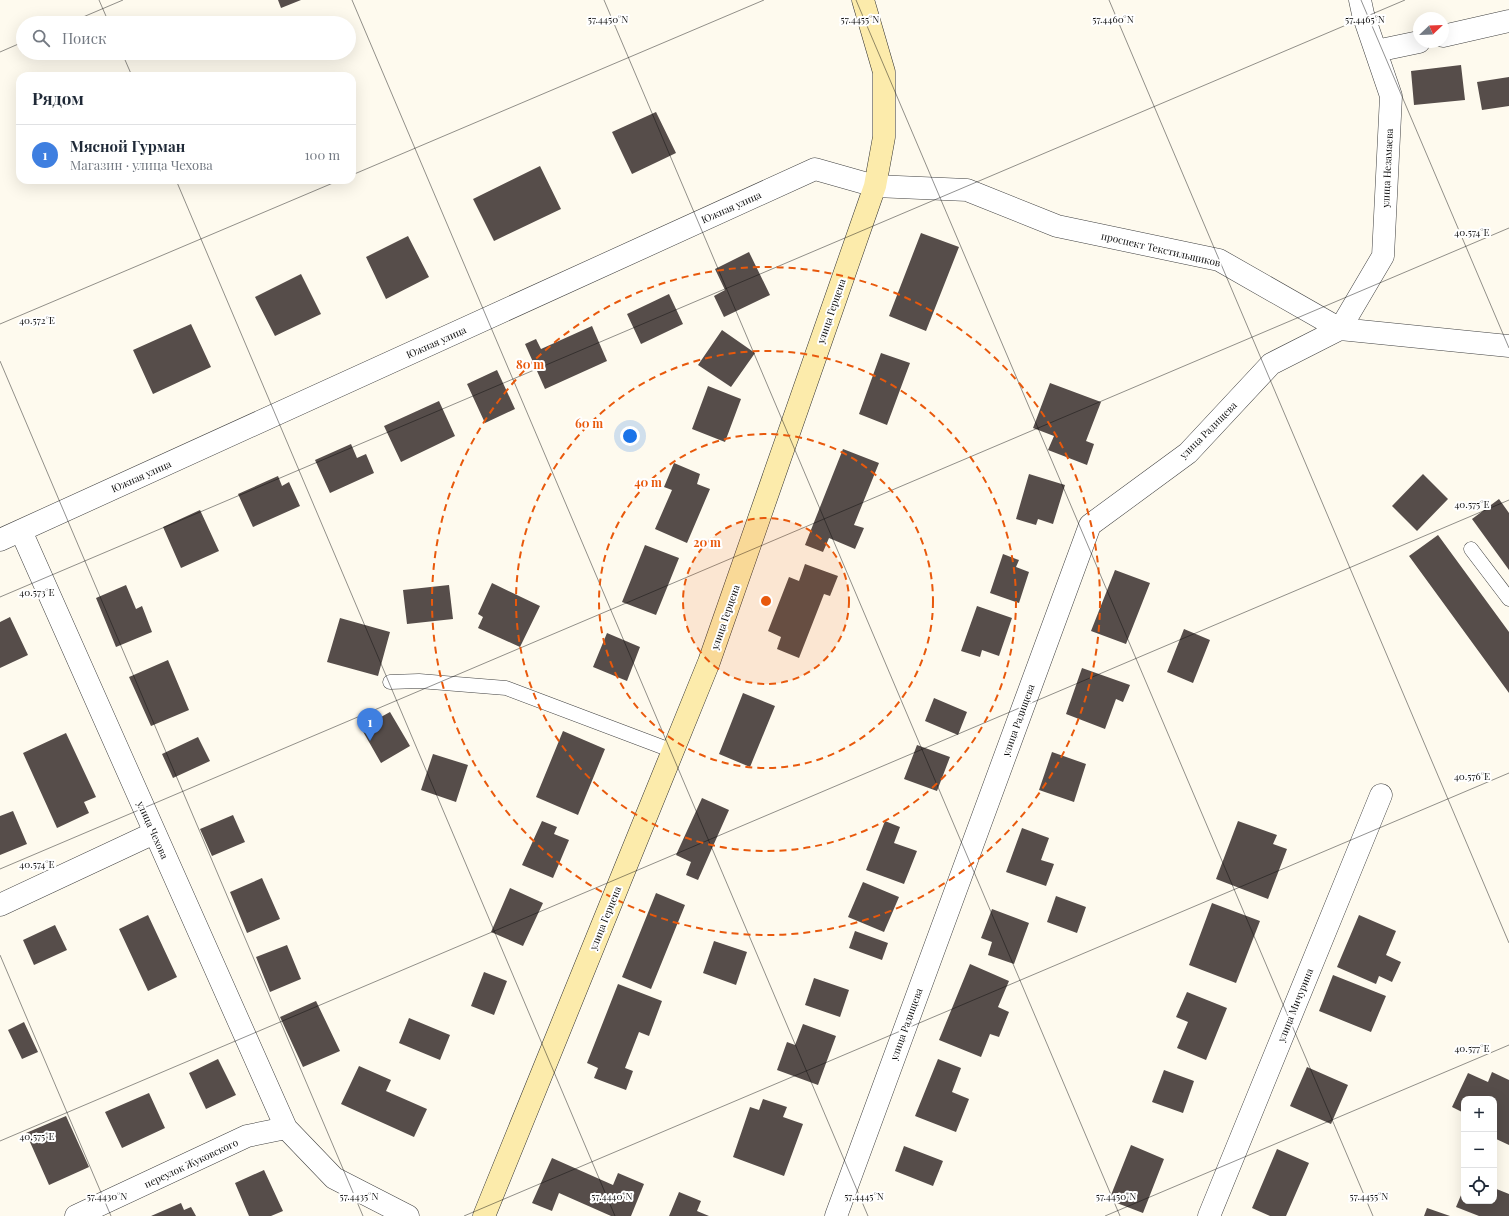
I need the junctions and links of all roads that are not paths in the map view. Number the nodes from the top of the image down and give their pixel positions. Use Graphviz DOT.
graph roads {
  1 [pos="863,0"];
  2 [pos="1360,0"];
  3 [pos="1509,21"];
  4 [pos="1449,35"];
  5 [pos="1413,43"];
  6 [pos="1376,51"];
  7 [pos="874,186"];
  8 [pos="1340,330"];
  9 [pos="1509,346"];
  10 [pos="21,531"];
  11 [pos="0,540"];
  12 [pos="1471,549"];
  13 [pos="1509,599"];
  14 [pos="390,682"];
  15 [pos="673,750"];
  16 [pos="1381,795"];
  17 [pos="154,833"];
  18 [pos="0,905"];
  19 [pos="286,1128"];
  20 [pos="76,1216"];
  21 [pos="408,1216"];
  22 [pos="484,1216"];
  23 [pos="836,1216"];
  24 [pos="1209,1216"];
  1 -- 7 [label="street, улица Герцена"];
  2 -- 6 [label="street, улица Незамаева"];
  3 -- 4 [label="street"];
  5 -- 6 [label="street"];
  6 -- 8 [label="street, улица Незамаева"];
  7 -- 8 [label="street, проспект Текстильщиков"];
  7 -- 10 [label="street, Южная улица"];
  7 -- 15 [label="street, улица Герцена"];
  8 -- 9 [label="street, проспект Текстильщиков"];
  8 -- 23 [label="street, улица Радищева"];
  10 -- 11 [label="street, Южная улица"];
  10 -- 17 [label="street, улица Чехова"];
  12 -- 13 [label="lane"];
  14 -- 15 [label="lane"];
  15 -- 22 [label="street, улица Герцена"];
  16 -- 24 [label="street, улица Мичурина"];
  17 -- 18 [label="street"];
  17 -- 19 [label="street, улица Чехова"];
  19 -- 20 [label="street, переулок Жуковского"];
  19 -- 21 [label="street, улица Чехова"];
}
